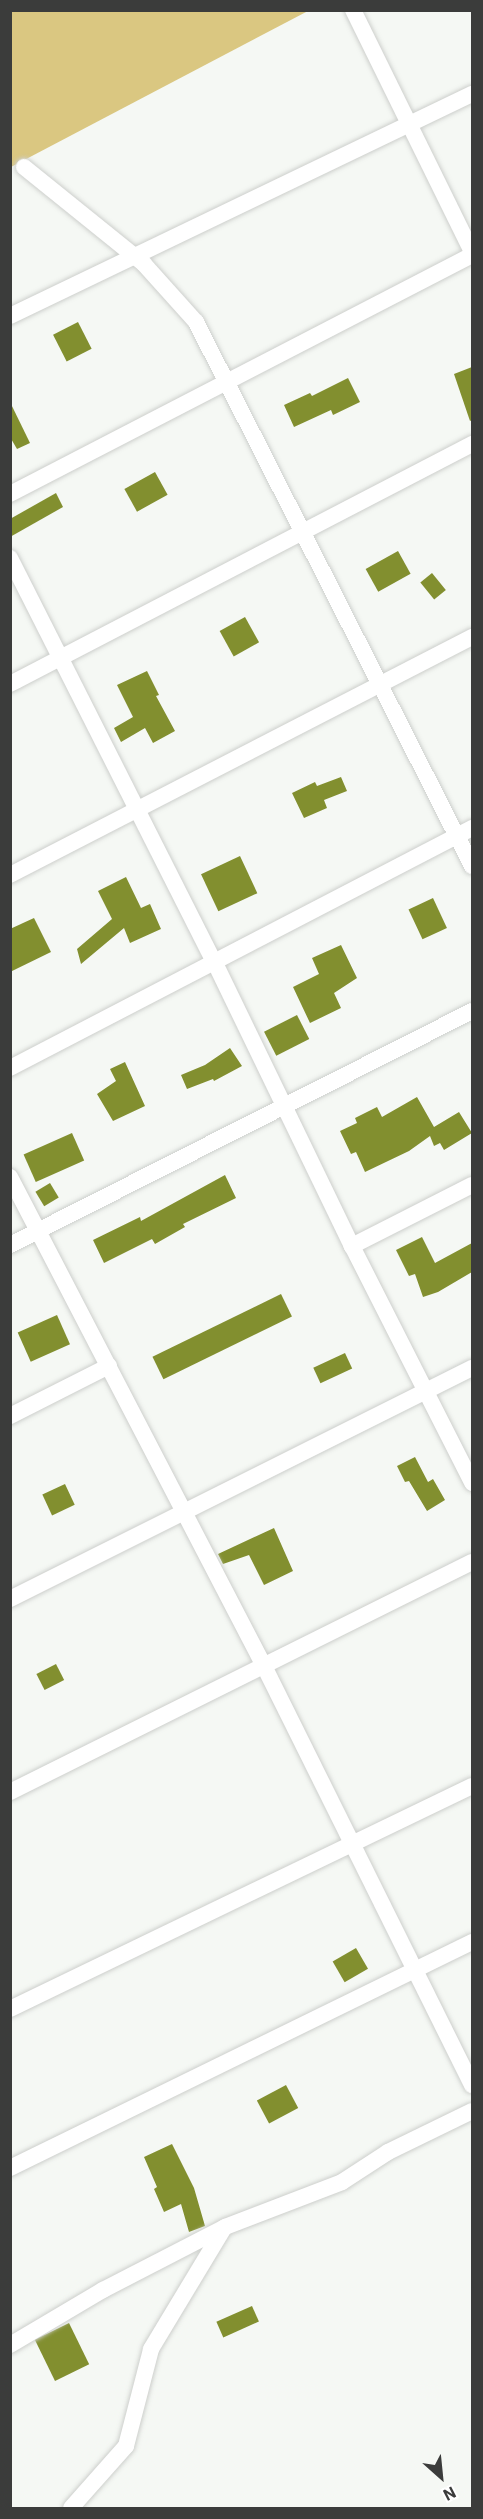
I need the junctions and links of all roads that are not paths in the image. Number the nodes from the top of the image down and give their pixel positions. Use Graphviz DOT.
graph roads {
  1 [pos="353,10"];
  2 [pos="472,94"];
  3 [pos="410,125"];
  4 [pos="24,167"];
  5 [pos="472,253"];
  6 [pos="134,256"];
  7 [pos="10,316"];
  8 [pos="227,383"];
  9 [pos="472,444"];
  10 [pos="10,495"];
  11 [pos="304,531"];
  12 [pos="10,558"];
  13 [pos="472,637"];
  14 [pos="60,658"];
  15 [pos="10,684"];
  16 [pos="381,684"];
  17 [pos="136,810"];
  18 [pos="472,828"];
  19 [pos="457,836"];
  20 [pos="472,866"];
  21 [pos="10,875"];
  22 [pos="214,962"];
  23 [pos="472,1011"];
  24 [pos="10,1068"];
  25 [pos="284,1106"];
  26 [pos="10,1177"];
  27 [pos="472,1185"];
  28 [pos="39,1231"];
  29 [pos="10,1245"];
  30 [pos="352,1246"];
  31 [pos="109,1366"];
  32 [pos="472,1368"];
  33 [pos="426,1392"];
  34 [pos="10,1416"];
  35 [pos="472,1483"];
  36 [pos="185,1512"];
  37 [pos="472,1562"];
  38 [pos="10,1599"];
  39 [pos="264,1666"];
  40 [pos="472,1786"];
  41 [pos="12,1787"];
  42 [pos="352,1844"];
  43 [pos="472,1942"];
  44 [pos="415,1970"];
  45 [pos="10,2009"];
  46 [pos="472,2085"];
  47 [pos="472,2111"];
  48 [pos="10,2168"];
  49 [pos="225,2228"];
  50 [pos="10,2345"];
  51 [pos="71,2508"];
  1 -- 3 [label="street"];
  2 -- 3 [label="street"];
  3 -- 5 [label="street"];
  3 -- 6 [label="street"];
  4 -- 6 [label="street"];
  5 -- 8 [label="street"];
  6 -- 7 [label="street"];
  6 -- 8 [label="street"];
  8 -- 10 [label="street"];
  8 -- 11 [label="street"];
  9 -- 11 [label="street"];
  11 -- 14 [label="street"];
  11 -- 16 [label="street"];
  12 -- 14 [label="street"];
  13 -- 16 [label="street"];
  14 -- 15 [label="street"];
  14 -- 17 [label="street"];
  16 -- 17 [label="street"];
  16 -- 19 [label="street"];
  17 -- 21 [label="street"];
  17 -- 22 [label="street"];
  18 -- 19 [label="street"];
  19 -- 20 [label="street"];
  19 -- 22 [label="street"];
  22 -- 24 [label="street"];
  22 -- 25 [label="street"];
  23 -- 25 [label="street"];
  25 -- 28 [label="street"];
  25 -- 30 [label="street"];
  26 -- 28 [label="street"];
  27 -- 30 [label="street"];
  28 -- 29 [label="street"];
  28 -- 31 [label="street"];
  30 -- 33 [label="street"];
  31 -- 34 [label="street"];
  31 -- 36 [label="street"];
  32 -- 33 [label="street"];
  33 -- 35 [label="street"];
  33 -- 36 [label="street"];
  36 -- 38 [label="street"];
  36 -- 39 [label="street"];
  37 -- 39 [label="street"];
  39 -- 41 [label="street"];
  39 -- 42 [label="street"];
  40 -- 42 [label="street"];
  42 -- 44 [label="street"];
  42 -- 45 [label="street"];
  43 -- 44 [label="street"];
  44 -- 46 [label="street"];
  44 -- 48 [label="street"];
  47 -- 49 [label="street"];
  49 -- 50 [label="street"];
  49 -- 51 [label="street"];
}
